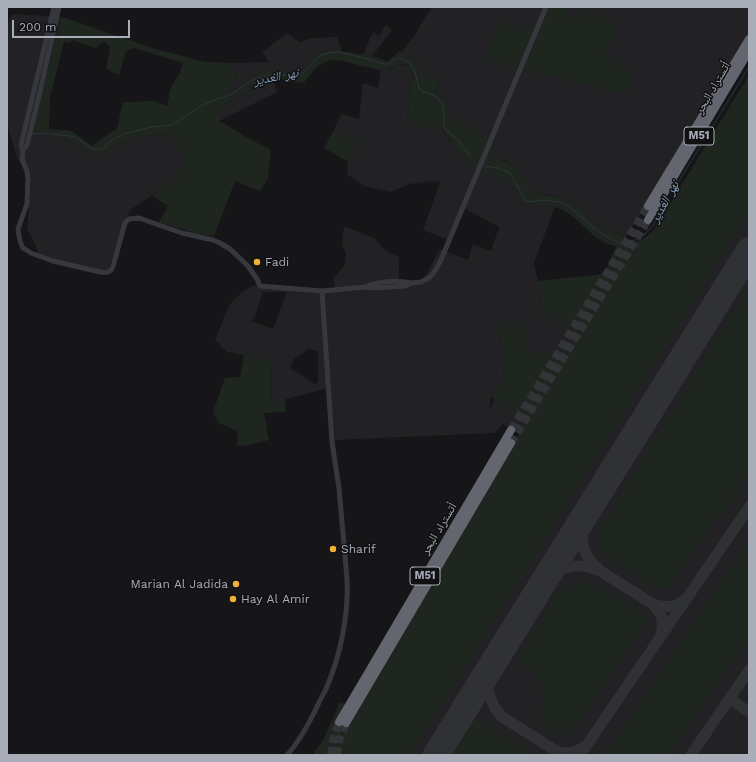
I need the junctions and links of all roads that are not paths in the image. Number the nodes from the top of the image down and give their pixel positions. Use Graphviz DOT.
graph roads {
  1 [pos="54,7"];
  2 [pos="59,7"];
  3 [pos="546,7"];
  4 [pos="749,39"];
  5 [pos="749,51"];
  6 [pos="23,150"];
  7 [pos="648,206"];
  8 [pos="648,220"];
  9 [pos="322,291"];
  10 [pos="511,430"];
  11 [pos="511,443"];
  12 [pos="296,745"];
  13 [pos="287,755"];
  14 [pos="292,755"];
  1 -- 6 [label="street"];
  2 -- 6 [label="street"];
  3 -- 9 [label="street"];
  4 -- 7 [label="highway, أتستراد البحر / M51"];
  5 -- 8 [label="highway, أتستراد البحر / M51"];
  6 -- 9 [label="street"];
  9 -- 12 [label="street"];
  10 -- 11 [label="highway, أتستراد البحر / M51"];
  12 -- 13 [label="street"];
  12 -- 14 [label="street"];
}
